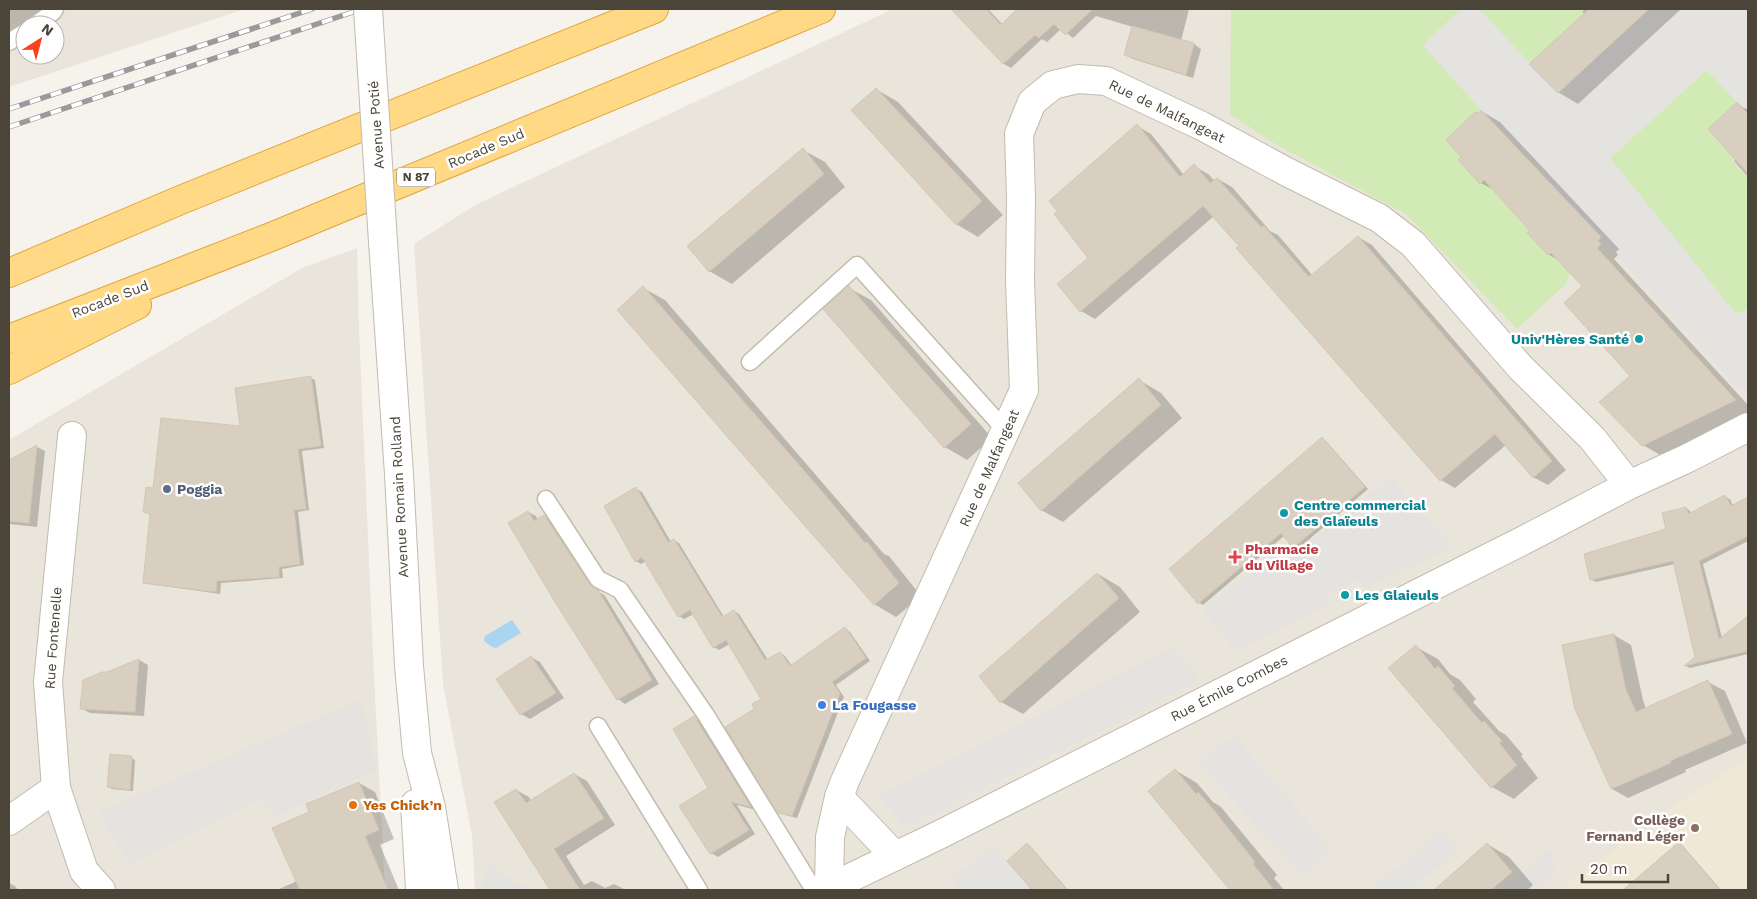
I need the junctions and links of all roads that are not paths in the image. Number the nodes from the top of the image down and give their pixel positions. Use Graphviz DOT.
graph roads {
  1 [pos="368,9"];
  2 [pos="654,9"];
  3 [pos="821,9"];
  4 [pos="183,199"];
  5 [pos="271,237"];
  6 [pos="383,242"];
  7 [pos="9,259"];
  8 [pos="9,273"];
  9 [pos="9,339"];
  10 [pos="750,362"];
  11 [pos="9,370"];
  12 [pos="1748,427"];
  13 [pos="1005,430"];
  14 [pos="72,436"];
  15 [pos="1628,485"];
  16 [pos="546,500"];
  17 [pos="598,726"];
  18 [pos="418,753"];
  19 [pos="56,788"];
  20 [pos="839,797"];
  21 [pos="9,821"];
  22 [pos="895,856"];
  23 [pos="101,890"];
  24 [pos="420,890"];
  25 [pos="444,890"];
  26 [pos="699,890"];
  27 [pos="822,890"];
  1 -- 6 [label="street, Avenue Potié, bridge"];
  2 -- 4 [label="highway"];
  3 -- 5 [label="highway, Rocade Sud / N 87"];
  4 -- 7 [label="highway"];
  4 -- 8 [label="highway"];
  5 -- 9 [label="highway, Rocade Sud / N 87"];
  5 -- 11 [label="highway"];
  6 -- 18 [label="street, Avenue Romain Rolland"];
  10 -- 13 [label="lane"];
  12 -- 15 [label="street"];
  13 -- 15 [label="street, Rue de Malfangeat"];
  13 -- 20 [label="street, Rue de Malfangeat"];
  14 -- 19 [label="street, Rue Fontenelle"];
  15 -- 22 [label="street, Rue Émile Combes"];
  16 -- 27 [label="lane"];
  17 -- 26 [label="lane"];
  18 -- 24 [label="street, Avenue Romain Rolland"];
  18 -- 25 [label="street, Avenue Romain Rolland"];
  19 -- 21 [label="street"];
  19 -- 23 [label="street, Rue Fontenelle"];
  20 -- 22 [label="street"];
  20 -- 27 [label="street, Rue de Malfangeat"];
  22 -- 27 [label="street, Rue Émile Combes"];
}
